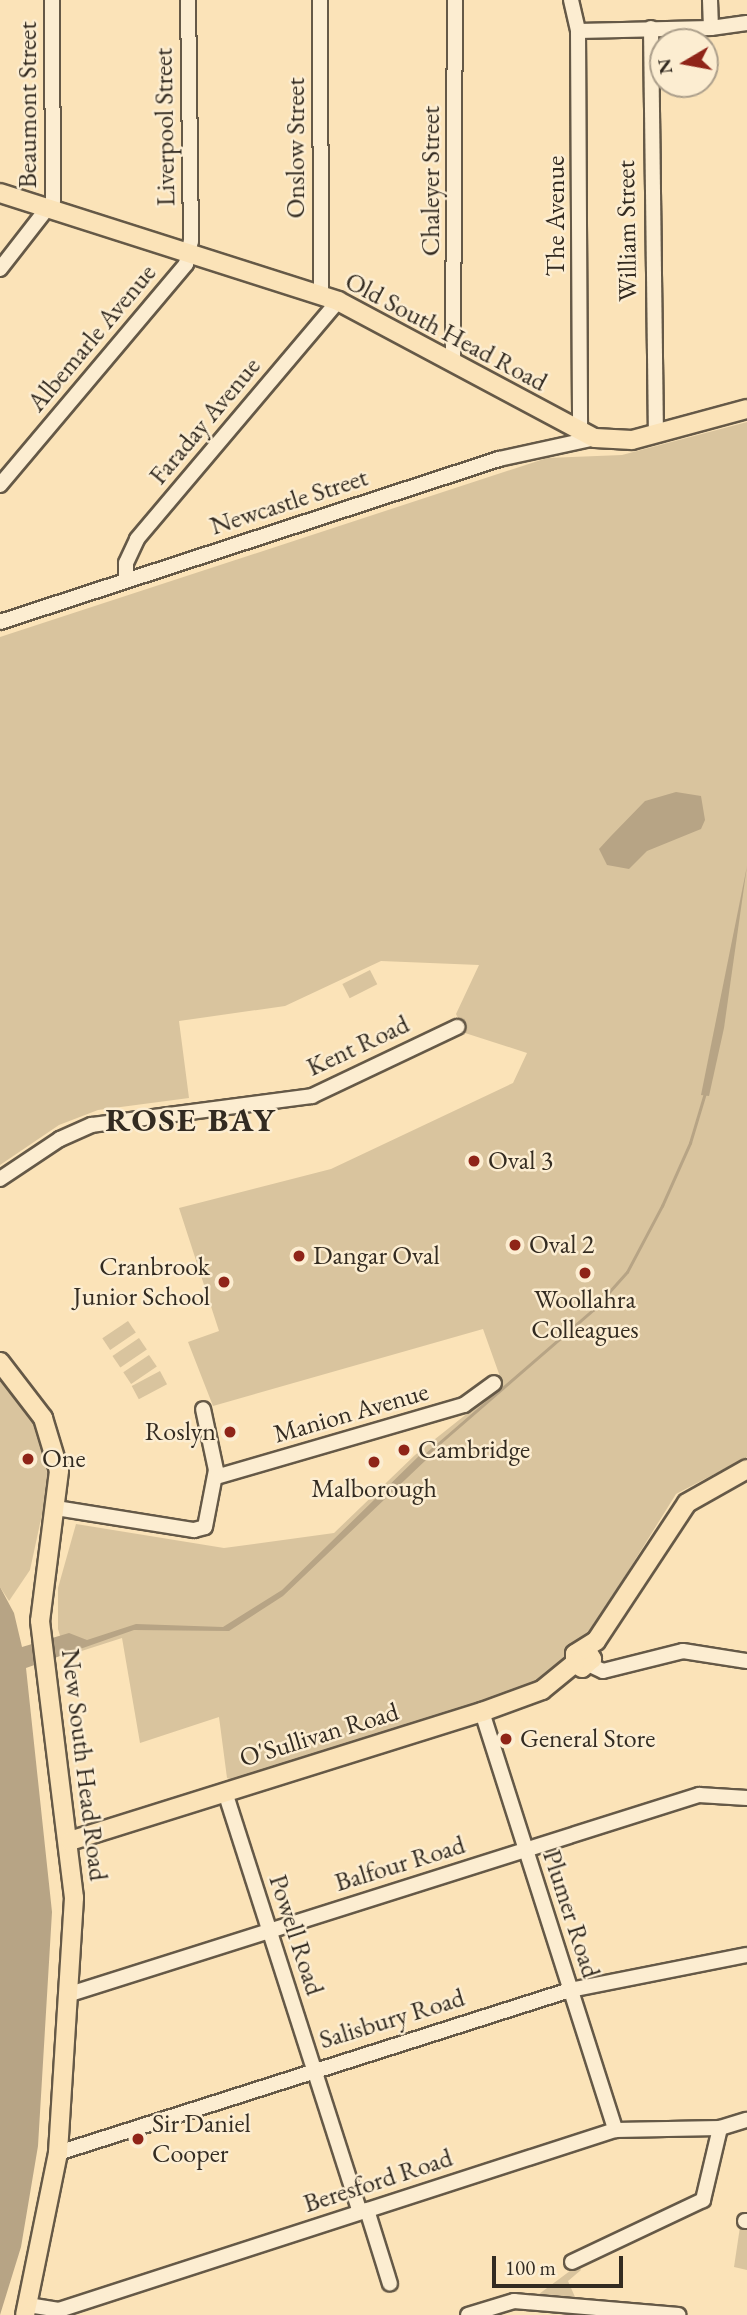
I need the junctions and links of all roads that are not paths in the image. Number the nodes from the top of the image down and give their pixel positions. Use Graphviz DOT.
graph roads {
  1 [pos="52,0"];
  2 [pos="188,0"];
  3 [pos="320,0"];
  4 [pos="455,0"];
  5 [pos="571,0"];
  6 [pos="710,0"];
  7 [pos="747,23"];
  8 [pos="649,28"];
  9 [pos="711,28"];
  10 [pos="578,32"];
  11 [pos="652,98"];
  12 [pos="0,193"];
  13 [pos="51,209"];
  14 [pos="188,253"];
  15 [pos="0,269"];
  16 [pos="330,298"];
  17 [pos="453,362"];
  18 [pos="747,409"];
  19 [pos="551,418"];
  20 [pos="656,433"];
  21 [pos="588,435"];
  22 [pos="499,459"];
  23 [pos="0,485"];
  24 [pos="126,580"];
  25 [pos="0,622"];
  26 [pos="457,1027"];
  27 [pos="0,1179"];
  28 [pos="0,1362"];
  29 [pos="494,1383"];
  30 [pos="203,1409"];
  31 [pos="747,1469"];
  32 [pos="216,1477"];
  33 [pos="57,1508"];
  34 [pos="584,1659"];
  35 [pos="747,1661"];
  36 [pos="482,1712"];
  37 [pos="225,1792"];
  38 [pos="747,1798"];
  39 [pos="70,1841"];
  40 [pos="524,1851"];
  41 [pos="268,1931"];
  42 [pos="747,1955"];
  43 [pos="570,1990"];
  44 [pos="70,1994"];
  45 [pos="314,2069"];
  46 [pos="747,2120"];
  47 [pos="720,2128"];
  48 [pos="615,2130"];
  49 [pos="58,2153"];
  50 [pos="363,2211"];
  51 [pos="572,2262"];
  52 [pos="390,2284"];
  53 [pos="27,2310"];
  54 [pos="468,2315"];
  55 [pos="678,2315"];
  1 -- 13 [label="street, Beaumont Street"];
  2 -- 14 [label="street, Liverpool Street"];
  3 -- 16 [label="street, Onslow Street"];
  4 -- 17 [label="street, Chaleyer Street"];
  5 -- 10 [label="street, The Avenue"];
  6 -- 9 [label="street"];
  7 -- 9 [label="street"];
  8 -- 10 [label="street"];
  10 -- 21 [label="street, The Avenue"];
  11 -- 20 [label="street, William Street"];
  12 -- 13 [label="main road, Old South Head Road"];
  13 -- 14 [label="main road, Old South Head Road"];
  13 -- 15 [label="street"];
  14 -- 16 [label="main road, Old South Head Road"];
  14 -- 23 [label="street, Albemarle Avenue"];
  16 -- 17 [label="main road, Old South Head Road"];
  16 -- 24 [label="street, Faraday Avenue"];
  17 -- 19 [label="main road, Old South Head Road"];
  18 -- 20 [label="main road, Old South Head Road"];
  19 -- 21 [label="main road, Old South Head Road"];
  19 -- 22 [label="street"];
  20 -- 21 [label="main road, Old South Head Road"];
  21 -- 22 [label="street, Newcastle Street"];
  22 -- 24 [label="street, Newcastle Street"];
  24 -- 25 [label="street, Newcastle Street"];
  26 -- 27 [label="street, Kent Road"];
  28 -- 33 [label="main road, New South Head Road"];
  29 -- 32 [label="street, Manion Avenue"];
  30 -- 32 [label="street"];
  31 -- 34 [label="main road, O'Sullivan Road"];
  32 -- 33 [label="street"];
  33 -- 39 [label="main road, New South Head Road"];
  34 -- 35 [label="street"];
  34 -- 36 [label="main road, O'Sullivan Road"];
  36 -- 37 [label="main road, O'Sullivan Road"];
  36 -- 40 [label="street, Plumer Road"];
  37 -- 39 [label="main road, O'Sullivan Road"];
  37 -- 41 [label="street, Powell Road"];
  38 -- 40 [label="street, Balfour Road"];
  39 -- 44 [label="main road, New South Head Road"];
  40 -- 41 [label="street, Balfour Road"];
  40 -- 43 [label="street, Plumer Road"];
  41 -- 44 [label="street, Balfour Road"];
  41 -- 45 [label="street, Powell Road"];
  42 -- 43 [label="street, Salisbury Road"];
  43 -- 45 [label="street, Salisbury Road"];
  43 -- 48 [label="street, Plumer Road"];
  44 -- 49 [label="main road, New South Head Road"];
  45 -- 49 [label="street, Salisbury Road"];
  45 -- 50 [label="street, Powell Road"];
  46 -- 47 [label="street, Beresford Road"];
  47 -- 48 [label="street, Beresford Road"];
  47 -- 51 [label="street"];
  48 -- 50 [label="street, Beresford Road"];
  49 -- 53 [label="main road, New South Head Road"];
  50 -- 52 [label="street, Powell Road"];
  50 -- 53 [label="street, Beresford Road"];
  54 -- 55 [label="street"];
}
